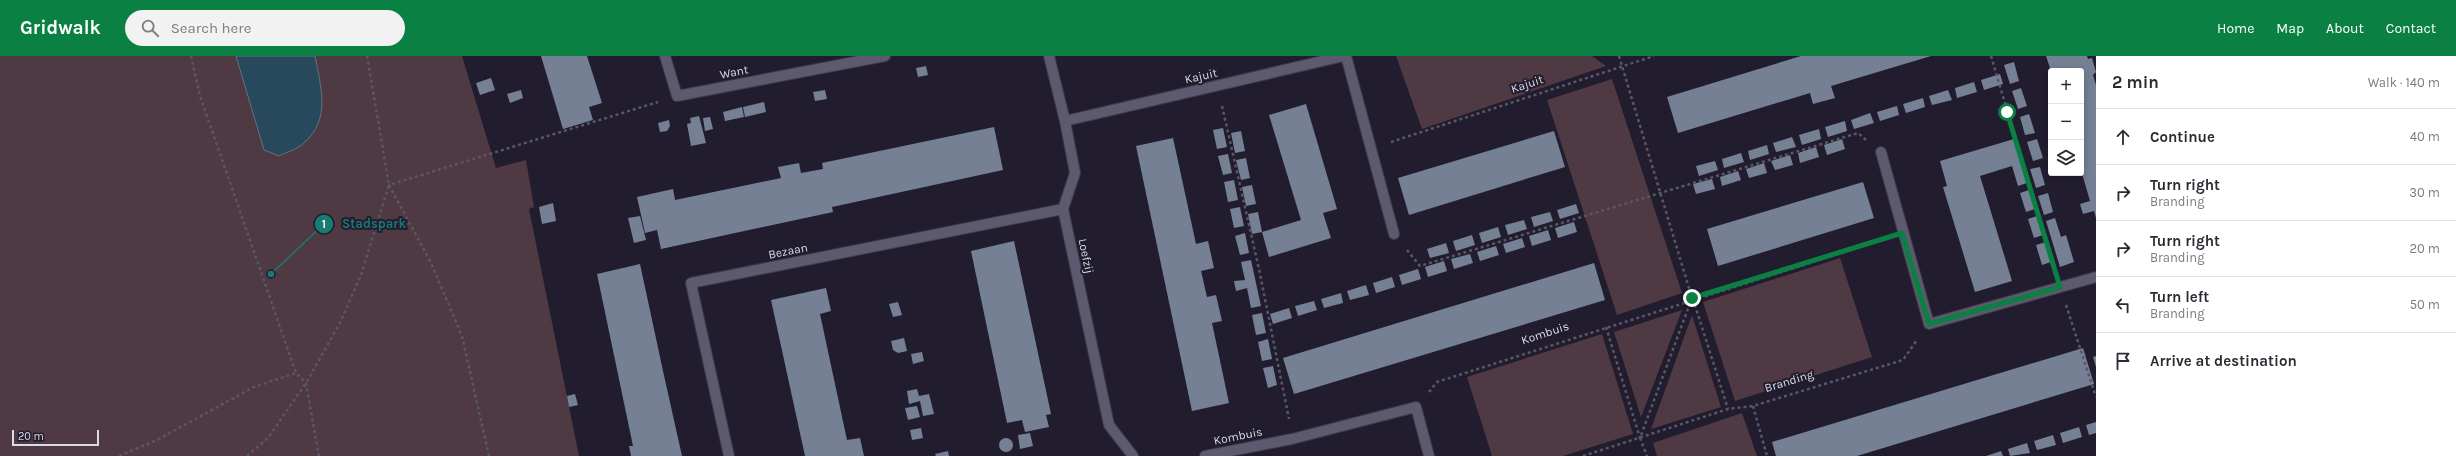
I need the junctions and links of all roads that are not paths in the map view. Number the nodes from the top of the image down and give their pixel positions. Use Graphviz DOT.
graph roads {
  1 [pos="665,56"];
  2 [pos="885,56"];
  3 [pos="1049,56"];
  4 [pos="1345,56"];
  5 [pos="1065,121"];
  6 [pos="1881,152"];
  7 [pos="1063,209"];
  8 [pos="1394,234"];
  9 [pos="2096,277"];
  10 [pos="729,456"];
  11 [pos="1133,456"];
  12 [pos="1205,456"];
  13 [pos="1429,456"];
  1 -- 2 [label="street, Want"];
  3 -- 5 [label="street, Loefzij"];
  4 -- 5 [label="street, Kajuit"];
  4 -- 8 [label="street, Kajuit"];
  5 -- 7 [label="street, Loefzij"];
  6 -- 9 [label="street"];
  7 -- 10 [label="street, Bezaan"];
  7 -- 11 [label="street, Loefzij"];
  12 -- 13 [label="street, Kombuis"];
}
